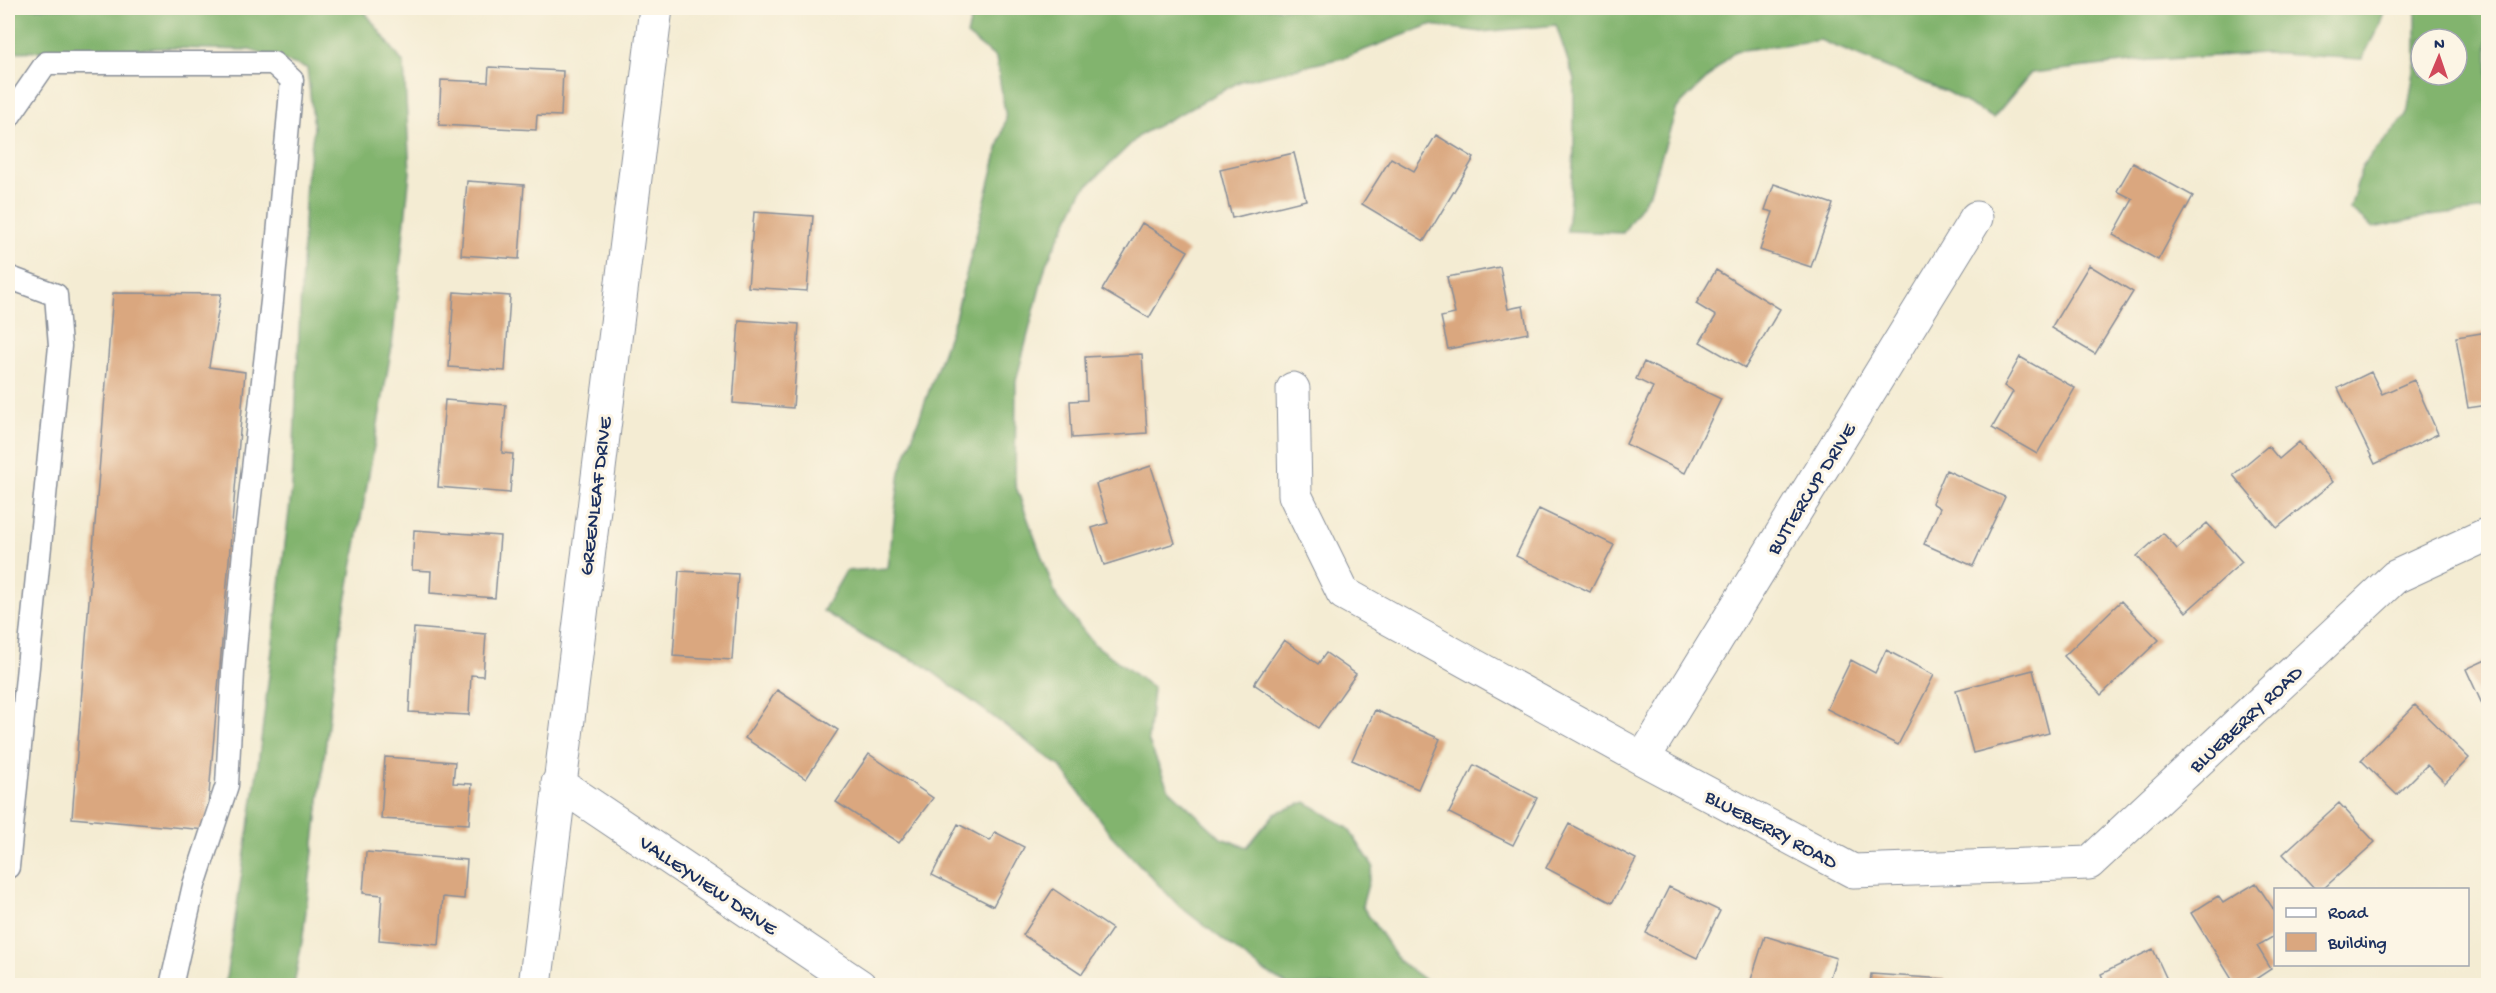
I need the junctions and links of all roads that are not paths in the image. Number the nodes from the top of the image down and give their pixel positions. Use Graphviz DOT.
graph roads {
  1 [pos="656,8"];
  2 [pos="8,118"];
  3 [pos="1976,218"];
  4 [pos="8,277"];
  5 [pos="1293,388"];
  6 [pos="2488,534"];
  7 [pos="1643,759"];
  8 [pos="13,761"];
  9 [pos="558,783"];
  10 [pos="8,867"];
  11 [pos="171,986"];
  12 [pos="535,986"];
  13 [pos="860,986"];
  1 -- 9 [label="street, GREENLEAF DRIVE"];
  2 -- 11 [label="lane"];
  3 -- 7 [label="street, BUTTERCUP DRIVE"];
  4 -- 8 [label="lane"];
  5 -- 7 [label="street, BLUEBERRY ROAD"];
  6 -- 7 [label="street, BLUEBERRY ROAD"];
  8 -- 10 [label="lane"];
  9 -- 12 [label="street, GREENLEAF DRIVE"];
  9 -- 13 [label="street, VALLEYVIEW DRIVE"];
}
